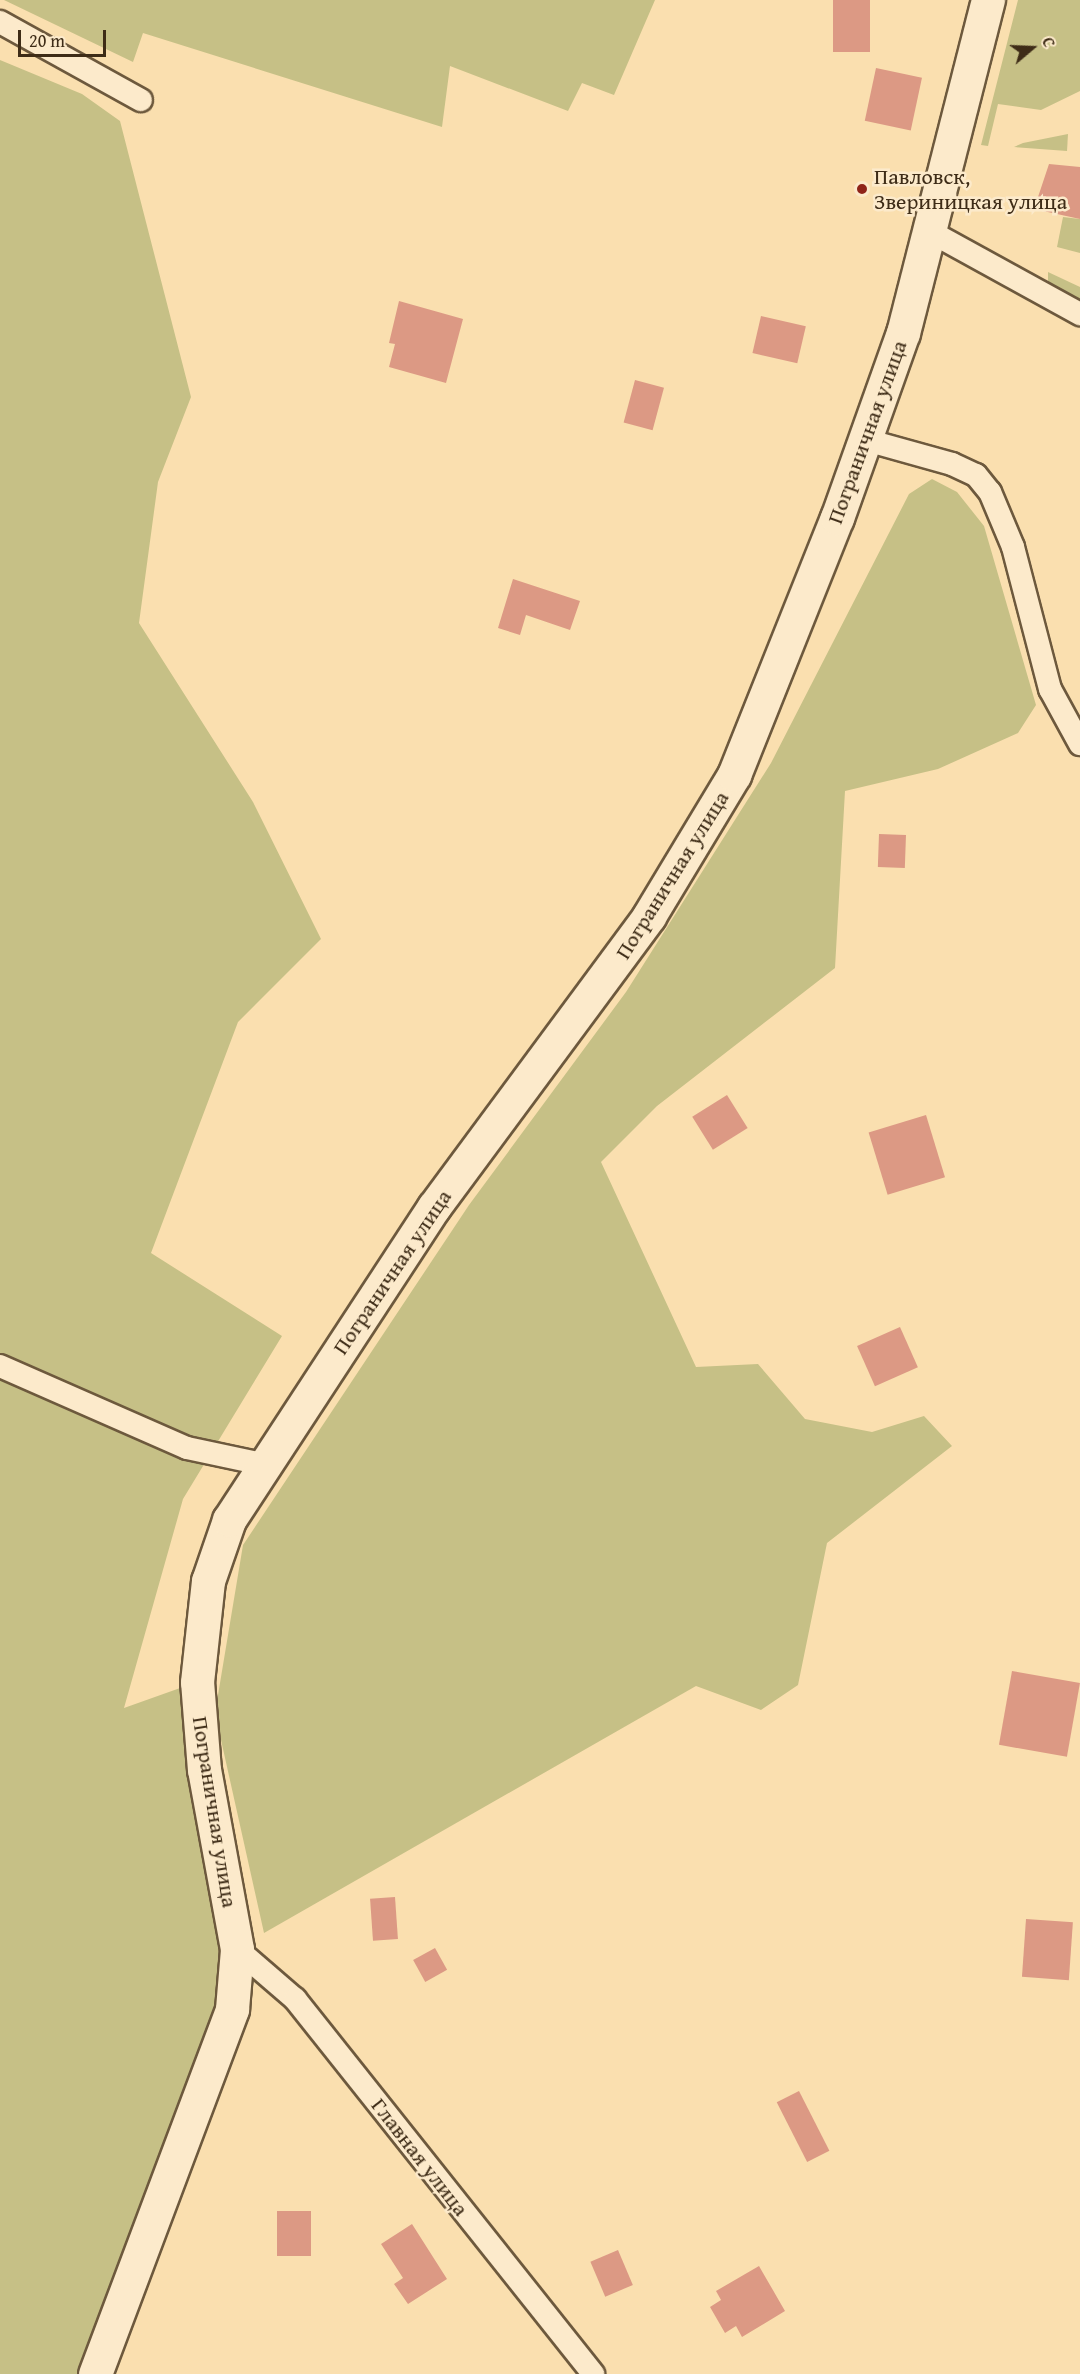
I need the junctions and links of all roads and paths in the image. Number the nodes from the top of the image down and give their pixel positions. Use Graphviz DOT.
graph roads {
  1 [pos="988,0"];
  2 [pos="0,22"];
  3 [pos="141,100"];
  4 [pos="927,230"];
  5 [pos="1080,314"];
  6 [pos="866,440"];
  7 [pos="1080,744"];
  8 [pos="0,1366"];
  9 [pos="262,1464"];
  10 [pos="237,1949"];
  11 [pos="95,2374"];
  12 [pos="592,2374"];
  1 -- 4 [label="street, Пограничная улица"];
  2 -- 3 [label="street"];
  4 -- 5 [label="street"];
  4 -- 6 [label="street, Пограничная улица"];
  6 -- 7 [label="street"];
  6 -- 9 [label="street, Пограничная улица"];
  8 -- 9 [label="street"];
  9 -- 10 [label="street, Пограничная улица"];
  10 -- 11 [label="street, Пограничная улица"];
  10 -- 12 [label="street, Главная улица"];
}
